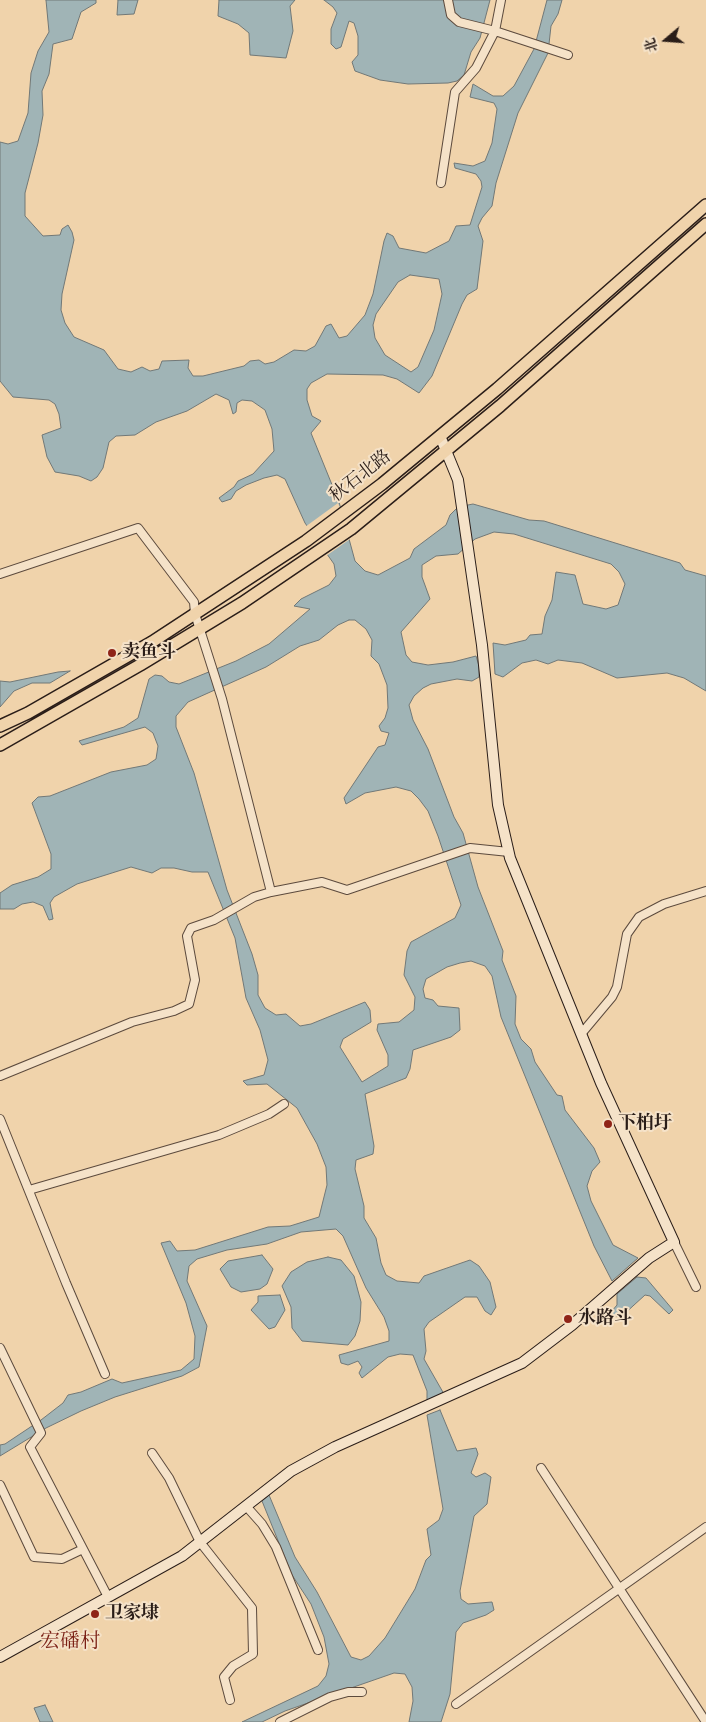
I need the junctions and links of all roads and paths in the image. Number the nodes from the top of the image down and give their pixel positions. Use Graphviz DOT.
graph roads {
  1 [pos="448,0"];
  2 [pos="501,0"];
  3 [pos="495,31"];
  4 [pos="568,55"];
  5 [pos="441,183"];
  6 [pos="706,205"];
  7 [pos="706,224"];
  8 [pos="440,436"];
  9 [pos="445,451"];
  10 [pos="0,574"];
  11 [pos="195,614"];
  12 [pos="201,628"];
  13 [pos="0,726"];
  14 [pos="0,745"];
  15 [pos="509,852"];
  16 [pos="706,891"];
  17 [pos="271,892"];
  18 [pos="581,1034"];
  19 [pos="0,1076"];
  20 [pos="284,1104"];
  21 [pos="0,1119"];
  22 [pos="29,1190"];
  23 [pos="674,1242"];
  24 [pos="696,1287"];
  25 [pos="0,1348"];
  26 [pos="105,1374"];
  27 [pos="152,1453"];
  28 [pos="541,1468"];
  29 [pos="0,1485"];
  30 [pos="246,1506"];
  31 [pos="706,1527"];
  32 [pos="200,1542"];
  33 [pos="83,1549"];
  34 [pos="618,1589"];
  35 [pos="108,1597"];
  36 [pos="318,1650"];
  37 [pos="0,1657"];
  38 [pos="362,1692"];
  39 [pos="230,1700"];
  40 [pos="456,1704"];
  41 [pos="280,1722"];
  42 [pos="706,1722"];
  1 -- 3 [label="street"];
  2 -- 3 [label="street"];
  3 -- 4 [label="street"];
  3 -- 5 [label="street"];
  6 -- 8 [label="main road, 秋石北路"];
  7 -- 9 [label="main road, 秋石北路"];
  8 -- 9 [label="street"];
  8 -- 11 [label="main road, 秋石北路"];
  9 -- 12 [label="main road, 秋石北路"];
  9 -- 15 [label="street"];
  10 -- 11 [label="street"];
  11 -- 12 [label="street"];
  11 -- 13 [label="main road, 秋石北路"];
  12 -- 14 [label="main road, 秋石北路"];
  12 -- 17 [label="street"];
  15 -- 17 [label="street"];
  15 -- 18 [label="street"];
  16 -- 18 [label="street"];
  17 -- 19 [label="street"];
  18 -- 23 [label="street"];
  20 -- 22 [label="street"];
  21 -- 22 [label="street"];
  22 -- 26 [label="street"];
  23 -- 24 [label="street"];
  23 -- 30 [label="street"];
  25 -- 33 [label="street"];
  27 -- 32 [label="street"];
  28 -- 34 [label="street"];
  29 -- 33 [label="street"];
  30 -- 32 [label="street"];
  30 -- 36 [label="street"];
  31 -- 34 [label="street"];
  32 -- 35 [label="street"];
  32 -- 39 [label="street"];
  33 -- 35 [label="street"];
  34 -- 40 [label="street"];
  34 -- 42 [label="street"];
  35 -- 37 [label="street"];
  38 -- 41 [label="street"];
}
